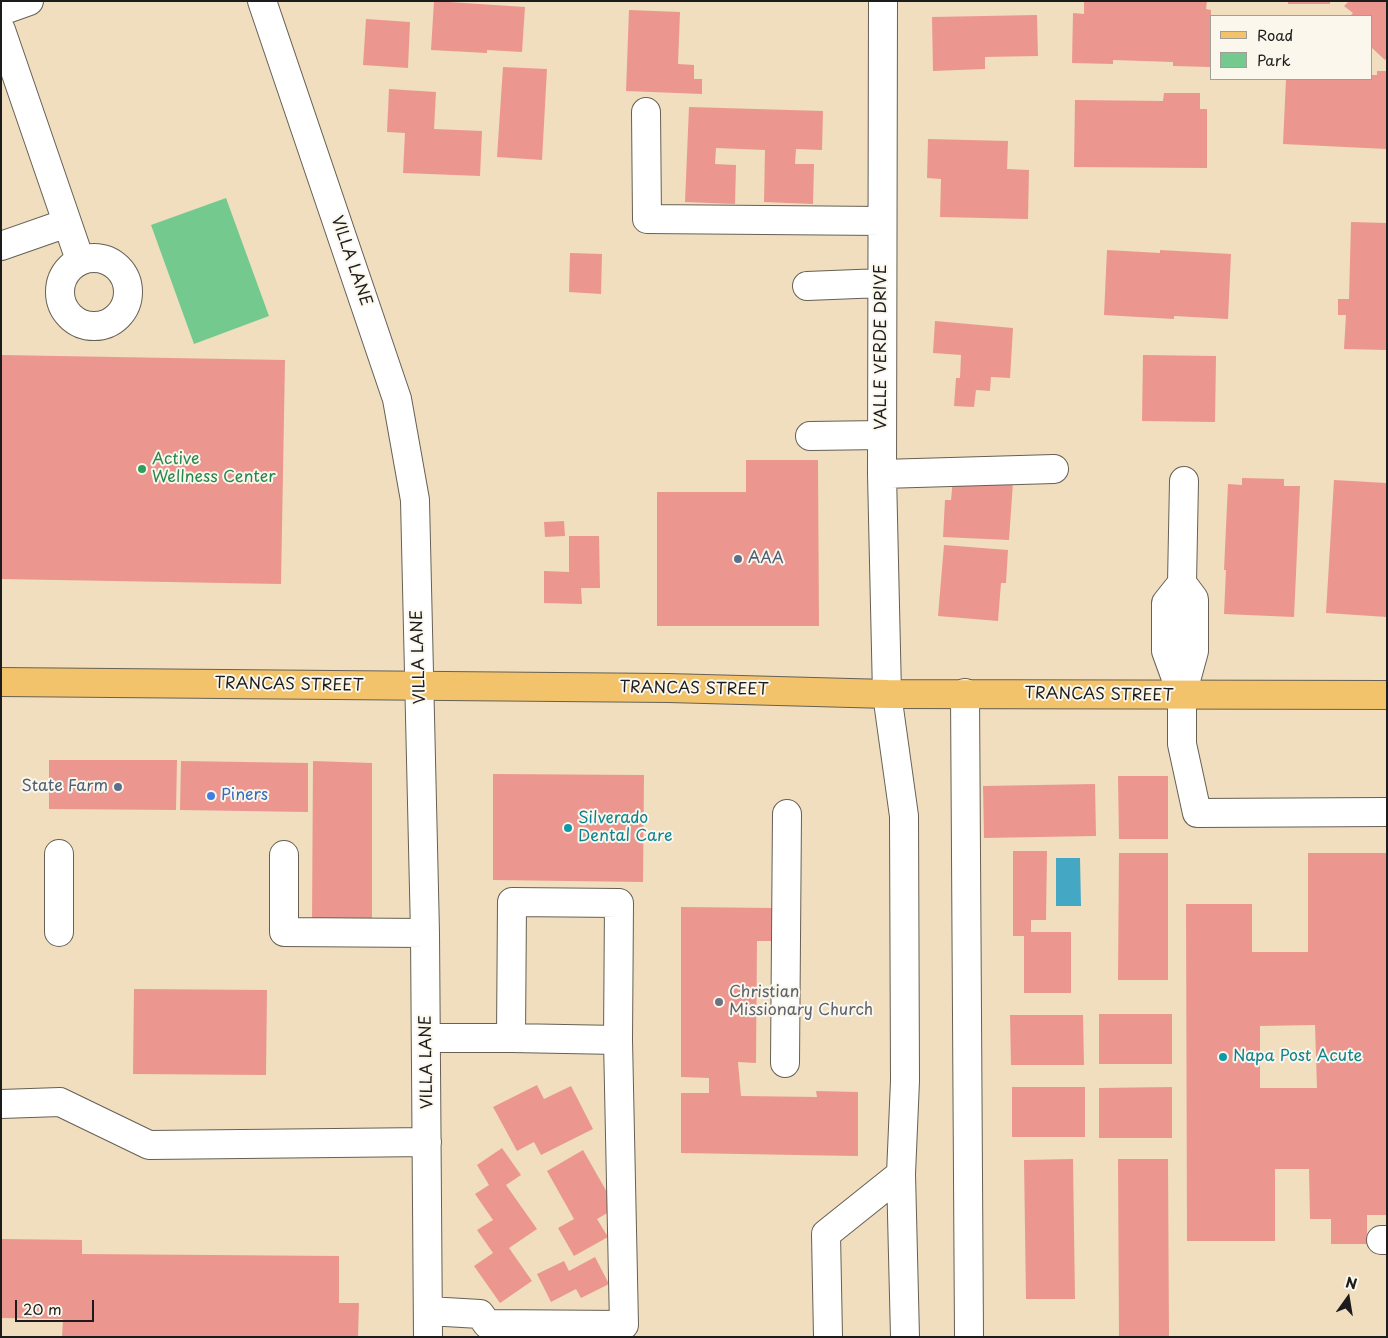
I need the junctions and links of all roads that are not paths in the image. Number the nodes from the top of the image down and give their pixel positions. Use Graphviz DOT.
graph roads {
  1 [pos="29,1"];
  2 [pos="262,1"];
  3 [pos="883,1"];
  4 [pos="1,11"];
  5 [pos="1,30"];
  6 [pos="646,112"];
  7 [pos="882,221"];
  8 [pos="67,223"];
  9 [pos="1,246"];
  10 [pos="80,260"];
  11 [pos="882,283"];
  12 [pos="807,286"];
  13 [pos="882,435"];
  14 [pos="810,436"];
  15 [pos="1054,470"];
  16 [pos="882,474"];
  17 [pos="1184,481"];
  18 [pos="1,682"];
  19 [pos="420,685"];
  20 [pos="966,693"];
  21 [pos="887,694"];
  22 [pos="1387,695"];
  23 [pos="1182,696"];
  24 [pos="1387,812"];
  25 [pos="787,814"];
  26 [pos="59,854"];
  27 [pos="284,855"];
  28 [pos="59,932"];
  29 [pos="425,933"];
  30 [pos="426,1038"];
  31 [pos="511,1038"];
  32 [pos="618,1040"];
  33 [pos="785,1063"];
  34 [pos="1,1104"];
  35 [pos="428,1142"];
  36 [pos="902,1174"];
  37 [pos="428,1324"];
  38 [pos="828,1337"];
  39 [pos="906,1337"];
  40 [pos="969,1337"];
  1 -- 4 [label="street"];
  2 -- 19 [label="street, VILLA LANE"];
  3 -- 7 [label="street, VALLE VERDE DRIVE"];
  5 -- 8 [label="street"];
  6 -- 7 [label="street"];
  7 -- 11 [label="street, VALLE VERDE DRIVE"];
  8 -- 9 [label="street"];
  8 -- 10 [label="street"];
  11 -- 12 [label="street"];
  11 -- 13 [label="street, VALLE VERDE DRIVE"];
  13 -- 14 [label="street"];
  13 -- 16 [label="street, VALLE VERDE DRIVE"];
  15 -- 16 [label="street"];
  16 -- 21 [label="street, VALLE VERDE DRIVE"];
  17 -- 23 [label="street"];
  18 -- 19 [label="main road, TRANCAS STREET"];
  19 -- 21 [label="main road, TRANCAS STREET"];
  19 -- 29 [label="street, VILLA LANE"];
  20 -- 21 [label="main road, TRANCAS STREET"];
  20 -- 23 [label="main road, TRANCAS STREET"];
  20 -- 40 [label="street"];
  21 -- 36 [label="street, VALLE VERDE DRIVE"];
  22 -- 23 [label="main road, TRANCAS STREET"];
  23 -- 24 [label="street"];
  25 -- 33 [label="street"];
  26 -- 28 [label="street"];
  27 -- 29 [label="street"];
  29 -- 30 [label="street, VILLA LANE"];
  30 -- 31 [label="street"];
  30 -- 35 [label="street, VILLA LANE"];
  31 -- 32 [label="street"];
  31 -- 32 [label="street"];
  32 -- 37 [label="street"];
  34 -- 35 [label="street"];
  35 -- 37 [label="street, VILLA LANE"];
  36 -- 38 [label="street"];
  36 -- 39 [label="street, VALLE VERDE DRIVE"];
}
